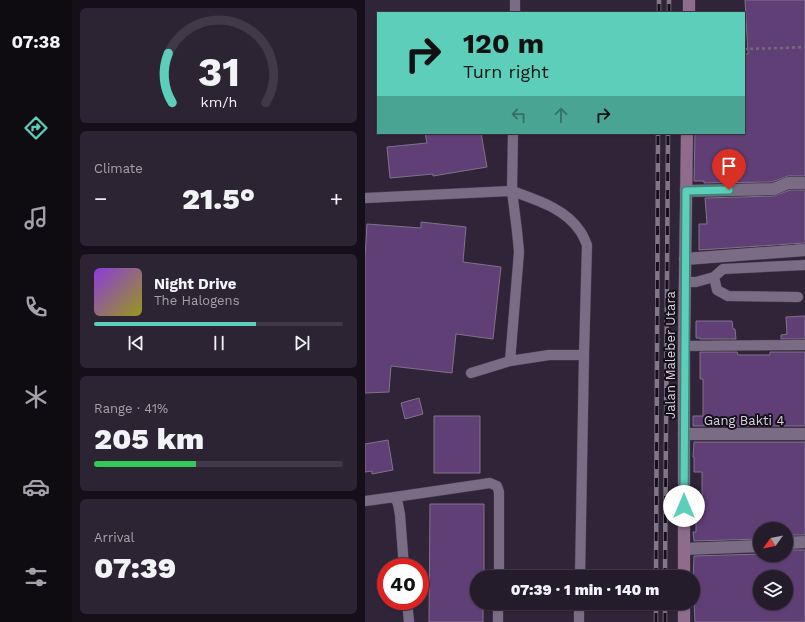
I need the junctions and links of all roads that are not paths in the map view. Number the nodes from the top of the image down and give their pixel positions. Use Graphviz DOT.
graph roads {
  1 [pos="515,0"];
  2 [pos="689,0"];
  3 [pos="515,12"];
  4 [pos="689,12"];
  5 [pos="513,134"];
  6 [pos="687,134"];
  7 [pos="805,182"];
  8 [pos="512,191"];
  9 [pos="686,191"];
  10 [pos="365,198"];
  11 [pos="805,250"];
  12 [pos="685,259"];
  13 [pos="805,265"];
  14 [pos="714,277"];
  15 [pos="685,282"];
  16 [pos="798,297"];
  17 [pos="805,345"];
  18 [pos="684,346"];
  19 [pos="584,355"];
  20 [pos="510,361"];
  21 [pos="471,373"];
  22 [pos="684,434"];
  23 [pos="805,434"];
  24 [pos="395,497"];
  25 [pos="365,501"];
  26 [pos="805,542"];
  27 [pos="793,543"];
  28 [pos="753,546"];
  29 [pos="684,550"];
  30 [pos="403,558"];
  31 [pos="499,570"];
  32 [pos="580,570"];
  33 [pos="684,570"];
  34 [pos="408,610"];
  35 [pos="498,610"];
  36 [pos="579,610"];
  37 [pos="684,610"];
  38 [pos="409,622"];
  39 [pos="498,622"];
  40 [pos="579,622"];
  41 [pos="684,622"];
  1 -- 3 [label="lane"];
  2 -- 4 [label="street"];
  5 -- 8 [label="lane"];
  6 -- 9 [label="street, Jalan Maleber Utara"];
  7 -- 9 [label="street"];
  8 -- 10 [label="lane"];
  8 -- 19 [label="lane"];
  8 -- 20 [label="lane"];
  9 -- 12 [label="street, Jalan Maleber Utara"];
  11 -- 12 [label="street"];
  12 -- 15 [label="street, Jalan Maleber Utara"];
  13 -- 14 [label="lane"];
  14 -- 15 [label="lane"];
  14 -- 16 [label="lane"];
  15 -- 18 [label="street, Jalan Maleber Utara"];
  17 -- 18 [label="lane"];
  18 -- 22 [label="street, Jalan Maleber Utara"];
  19 -- 20 [label="lane"];
  19 -- 32 [label="lane"];
  20 -- 21 [label="lane"];
  22 -- 23 [label="street, Gang Bakti 4"];
  22 -- 29 [label="street, Jalan Maleber Utara"];
  24 -- 25 [label="lane"];
  24 -- 30 [label="lane"];
  24 -- 31 [label="lane"];
  26 -- 27 [label="street"];
  28 -- 29 [label="street"];
  29 -- 33 [label="street, Jalan Maleber Utara"];
  34 -- 38 [label="lane"];
  35 -- 39 [label="lane"];
  36 -- 40 [label="lane"];
  37 -- 41 [label="street"];
}
